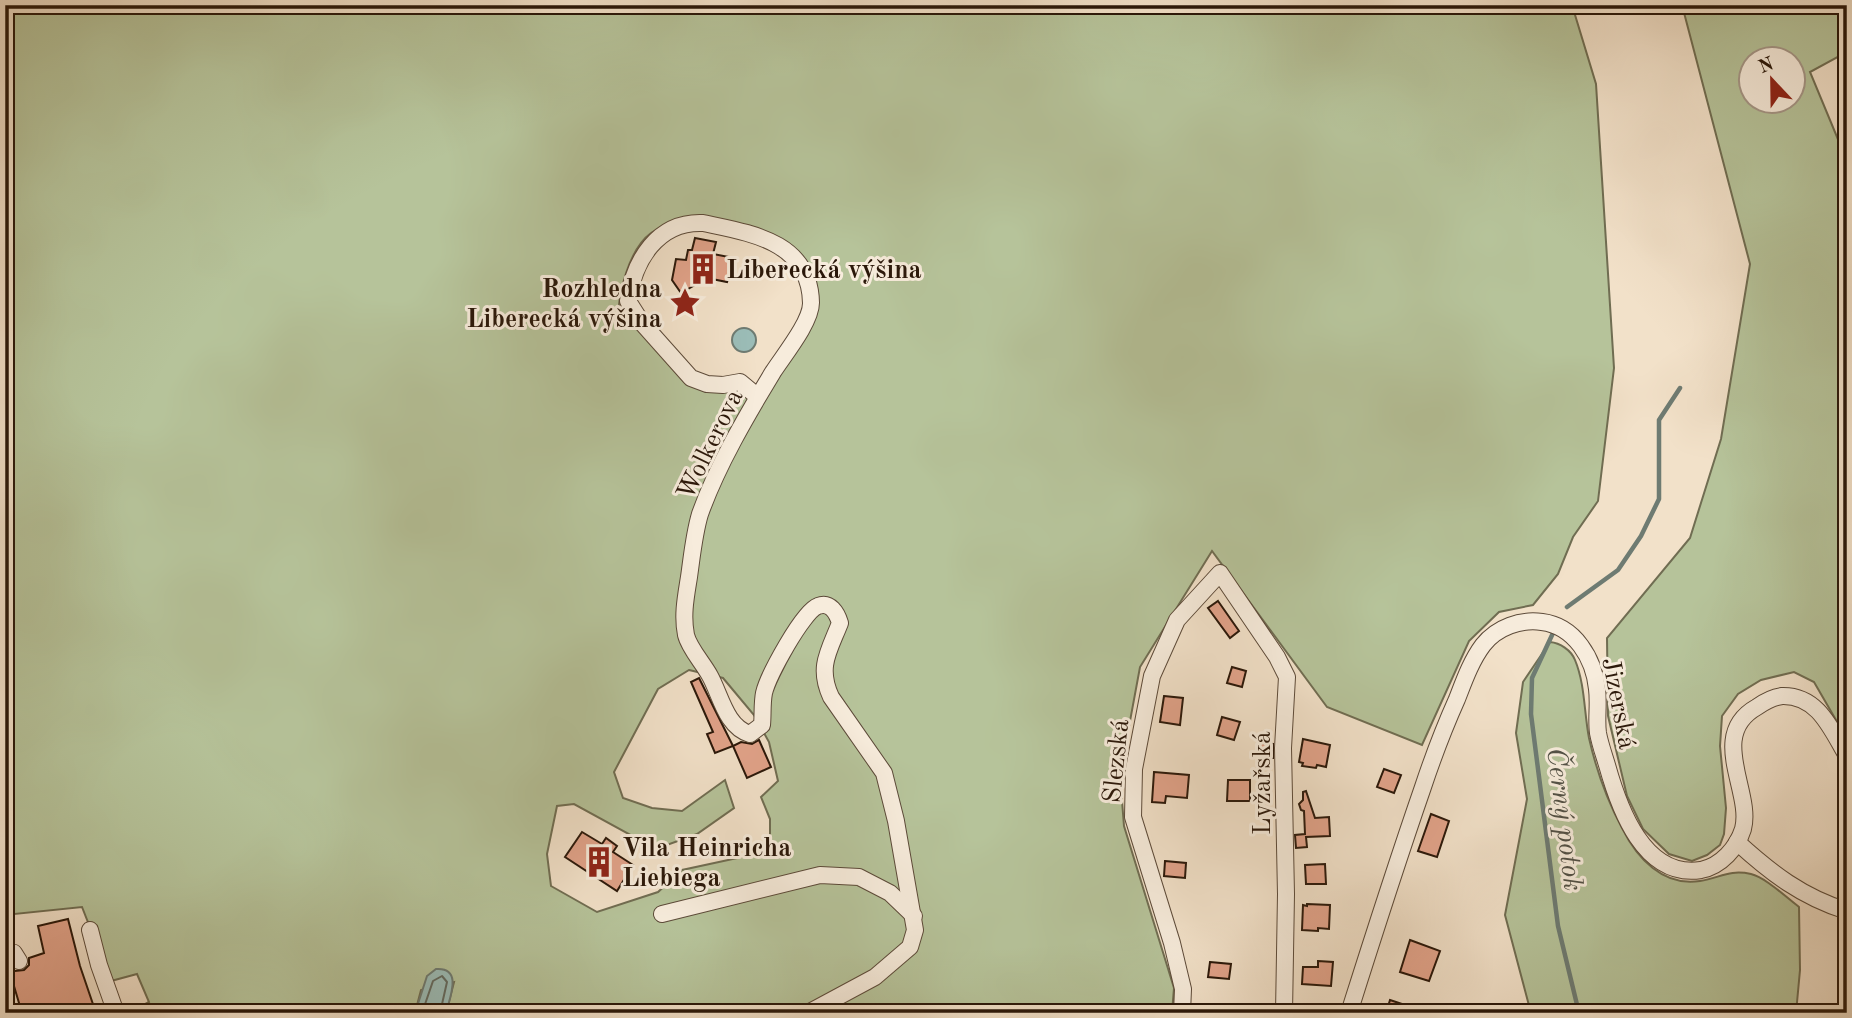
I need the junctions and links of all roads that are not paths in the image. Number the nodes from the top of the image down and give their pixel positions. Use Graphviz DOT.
graph roads {
  1 [pos="758,397"];
  2 [pos="1220,573"];
  3 [pos="1847,756"];
  4 [pos="1737,842"];
  5 [pos="1847,911"];
  6 [pos="662,914"];
  7 [pos="914,916"];
  8 [pos="90,930"];
  9 [pos="5,1003"];
  10 [pos="7,1013"];
  11 [pos="116,1013"];
  12 [pos="808,1013"];
  13 [pos="1182,1013"];
  14 [pos="1284,1013"];
  15 [pos="1349,1013"];
  1 -- 1 [label="street, Wolkerova"];
  1 -- 7 [label="street, Wolkerova"];
  2 -- 13 [label="street, Slezská"];
  2 -- 14 [label="street, Lyžařská"];
  3 -- 4 [label="street"];
  4 -- 5 [label="street"];
  4 -- 15 [label="street, Jizerská"];
  6 -- 7 [label="street"];
  7 -- 12 [label="street, Wolkerova"];
  8 -- 11 [label="street"];
  9 -- 10 [label="street"];
}
